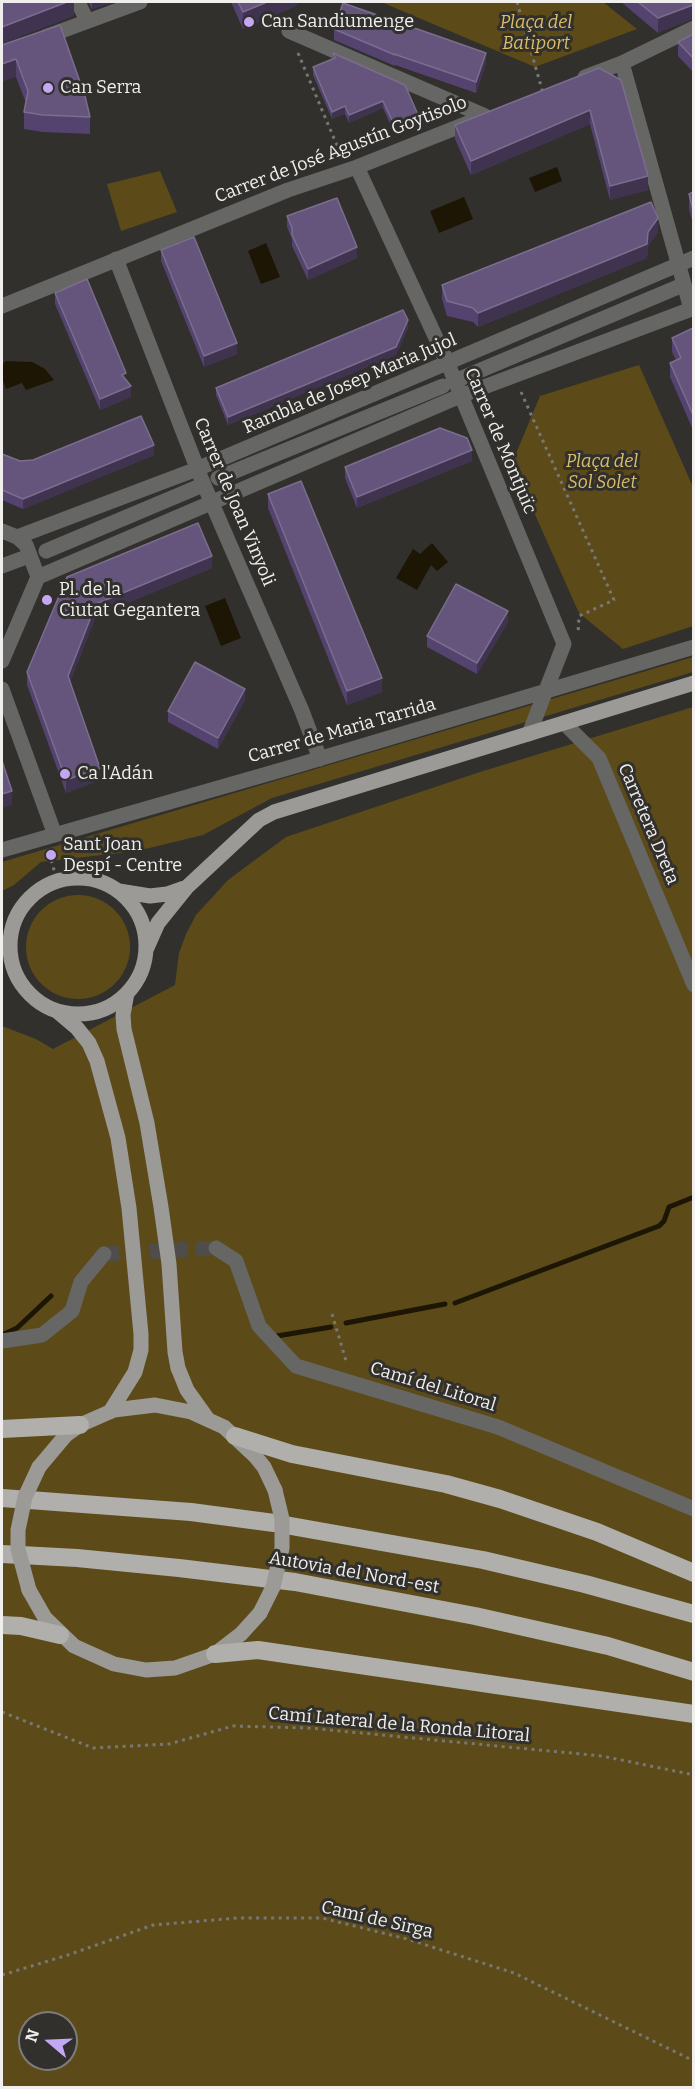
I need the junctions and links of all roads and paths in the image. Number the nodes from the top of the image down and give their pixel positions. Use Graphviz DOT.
graph roads {
  1 [pos="78,2"];
  2 [pos="140,2"];
  3 [pos="517,2"];
  4 [pos="87,21"];
  5 [pos="693,27"];
  6 [pos="289,31"];
  7 [pos="34,41"];
  8 [pos="622,63"];
  9 [pos="573,82"];
  10 [pos="543,93"];
  11 [pos="357,167"];
  12 [pos="336,174"];
  13 [pos="693,258"];
  14 [pos="116,259"];
  15 [pos="678,265"];
  16 [pos="678,287"];
  17 [pos="2,306"];
  18 [pos="692,309"];
  19 [pos="448,364"];
  20 [pos="462,378"];
  21 [pos="443,386"];
  22 [pos="521,392"];
  23 [pos="460,396"];
  24 [pos="197,469"];
  25 [pos="218,478"];
  26 [pos="198,487"];
  27 [pos="211,502"];
  28 [pos="2,531"];
  29 [pos="17,537"];
  30 [pos="45,551"];
  31 [pos="21,559"];
  32 [pos="2,566"];
  33 [pos="38,577"];
  34 [pos="577,639"];
  35 [pos="693,647"];
  36 [pos="2,662"];
  37 [pos="693,683"];
  38 [pos="2,689"];
  39 [pos="546,692"];
  40 [pos="564,723"];
  41 [pos="530,734"];
  42 [pos="320,759"];
  43 [pos="50,836"];
  44 [pos="2,850"];
  45 [pos="57,880"];
  46 [pos="187,887"];
  47 [pos="119,891"];
  48 [pos="15,918"];
  49 [pos="2,930"];
  50 [pos="146,950"];
  51 [pos="2,971"];
  52 [pos="21,985"];
  53 [pos="693,985"];
  54 [pos="127,993"];
  55 [pos="58,1012"];
  56 [pos="216,1248"];
  57 [pos="104,1254"];
  58 [pos="333,1314"];
  59 [pos="2,1341"];
  60 [pos="353,1383"];
  61 [pos="110,1412"];
  62 [pos="207,1418"];
  63 [pos="80,1425"];
  64 [pos="2,1429"];
  65 [pos="235,1436"];
  66 [pos="2,1498"];
  67 [pos="693,1509"];
  68 [pos="2,1554"];
  69 [pos="693,1573"];
  70 [pos="693,1614"];
  71 [pos="2,1625"];
  72 [pos="60,1635"];
  73 [pos="215,1654"];
  74 [pos="693,1672"];
  75 [pos="2,1712"];
  76 [pos="693,1714"];
  77 [pos="693,1775"];
  78 [pos="2,1975"];
  79 [pos="693,2061"];
  1 -- 4 [label="street"];
  2 -- 4 [label="street"];
  3 -- 10 [label="path"];
  4 -- 7 [label="street"];
  5 -- 8 [label="street"];
  6 -- 11 [label="street, Carrer de José Agustín Goytisolo"];
  6 -- 12 [label="path"];
  8 -- 9 [label="street"];
  8 -- 15 [label="street"];
  11 -- 12 [label="street, Carrer de José Agustín Goytisolo"];
  11 -- 19 [label="street, Carrer de Montjuïc"];
  12 -- 14 [label="street, Carrer de José Agustín Goytisolo"];
  13 -- 15 [label="street, Rambla de Josep Maria Jujol"];
  14 -- 17 [label="street, Carrer de José Agustín Goytisolo"];
  14 -- 24 [label="street, Carrer de Joan Vinyoli"];
  15 -- 18 [label="street"];
  15 -- 19 [label="street, Rambla de Josep Maria Jujol"];
  16 -- 20 [label="street"];
  18 -- 23 [label="street"];
  19 -- 23 [label="street, Carrer de Montjuïc"];
  19 -- 24 [label="street, Rambla de Josep Maria Jujol"];
  21 -- 25 [label="street, Rambla de Josep Maria Jujol"];
  22 -- 34 [label="path"];
  23 -- 27 [label="street"];
  23 -- 39 [label="street, Carrer de Montjuïc"];
  24 -- 27 [label="street, Carrer de Joan Vinyoli"];
  24 -- 29 [label="street, Rambla de Josep Maria Jujol"];
  26 -- 30 [label="street"];
  27 -- 33 [label="street"];
  27 -- 42 [label="street, Carrer de Joan Vinyoli"];
  28 -- 29 [label="street"];
  29 -- 33 [label="street"];
  31 -- 32 [label="street"];
  33 -- 36 [label="street"];
  35 -- 39 [label="street, Carrer de Maria Tarrida"];
  37 -- 40 [label="main road"];
  38 -- 43 [label="street"];
  39 -- 41 [label="street, Carrer de Montjuïc"];
  39 -- 42 [label="street, Carrer de Maria Tarrida"];
  40 -- 41 [label="main road"];
  40 -- 53 [label="street, Carretera Dreta"];
  41 -- 46 [label="main road"];
  42 -- 43 [label="street, Carrer de Maria Tarrida"];
  43 -- 44 [label="street, Carrer de Maria Tarrida"];
  43 -- 45 [label="path"];
  45 -- 47 [label="main road"];
  45 -- 48 [label="main road"];
  46 -- 47 [label="main road"];
  46 -- 50 [label="main road"];
  47 -- 50 [label="main road"];
  48 -- 49 [label="main road"];
  48 -- 52 [label="main road"];
  50 -- 54 [label="main road"];
  51 -- 52 [label="main road"];
  52 -- 55 [label="main road"];
  54 -- 55 [label="main road"];
  54 -- 62 [label="main road"];
  55 -- 61 [label="main road"];
  56 -- 60 [label="street, Camí del Litoral"];
  57 -- 59 [label="street"];
  58 -- 60 [label="path"];
  60 -- 67 [label="street, Camí del Litoral"];
  61 -- 62 [label="main road"];
  61 -- 63 [label="main road"];
  62 -- 65 [label="main road"];
  63 -- 64 [label="highway"];
  63 -- 72 [label="main road, bridge"];
  65 -- 69 [label="highway"];
  65 -- 73 [label="main road, bridge"];
  66 -- 70 [label="highway, Autovia del Nord-est"];
  68 -- 74 [label="highway, Autovia del Nord-est"];
  71 -- 72 [label="highway"];
  72 -- 73 [label="main road"];
  73 -- 76 [label="highway"];
  75 -- 77 [label="path, Camí Lateral de la Ronda Litoral"];
  78 -- 79 [label="path, Camí de Sirga"];
}
